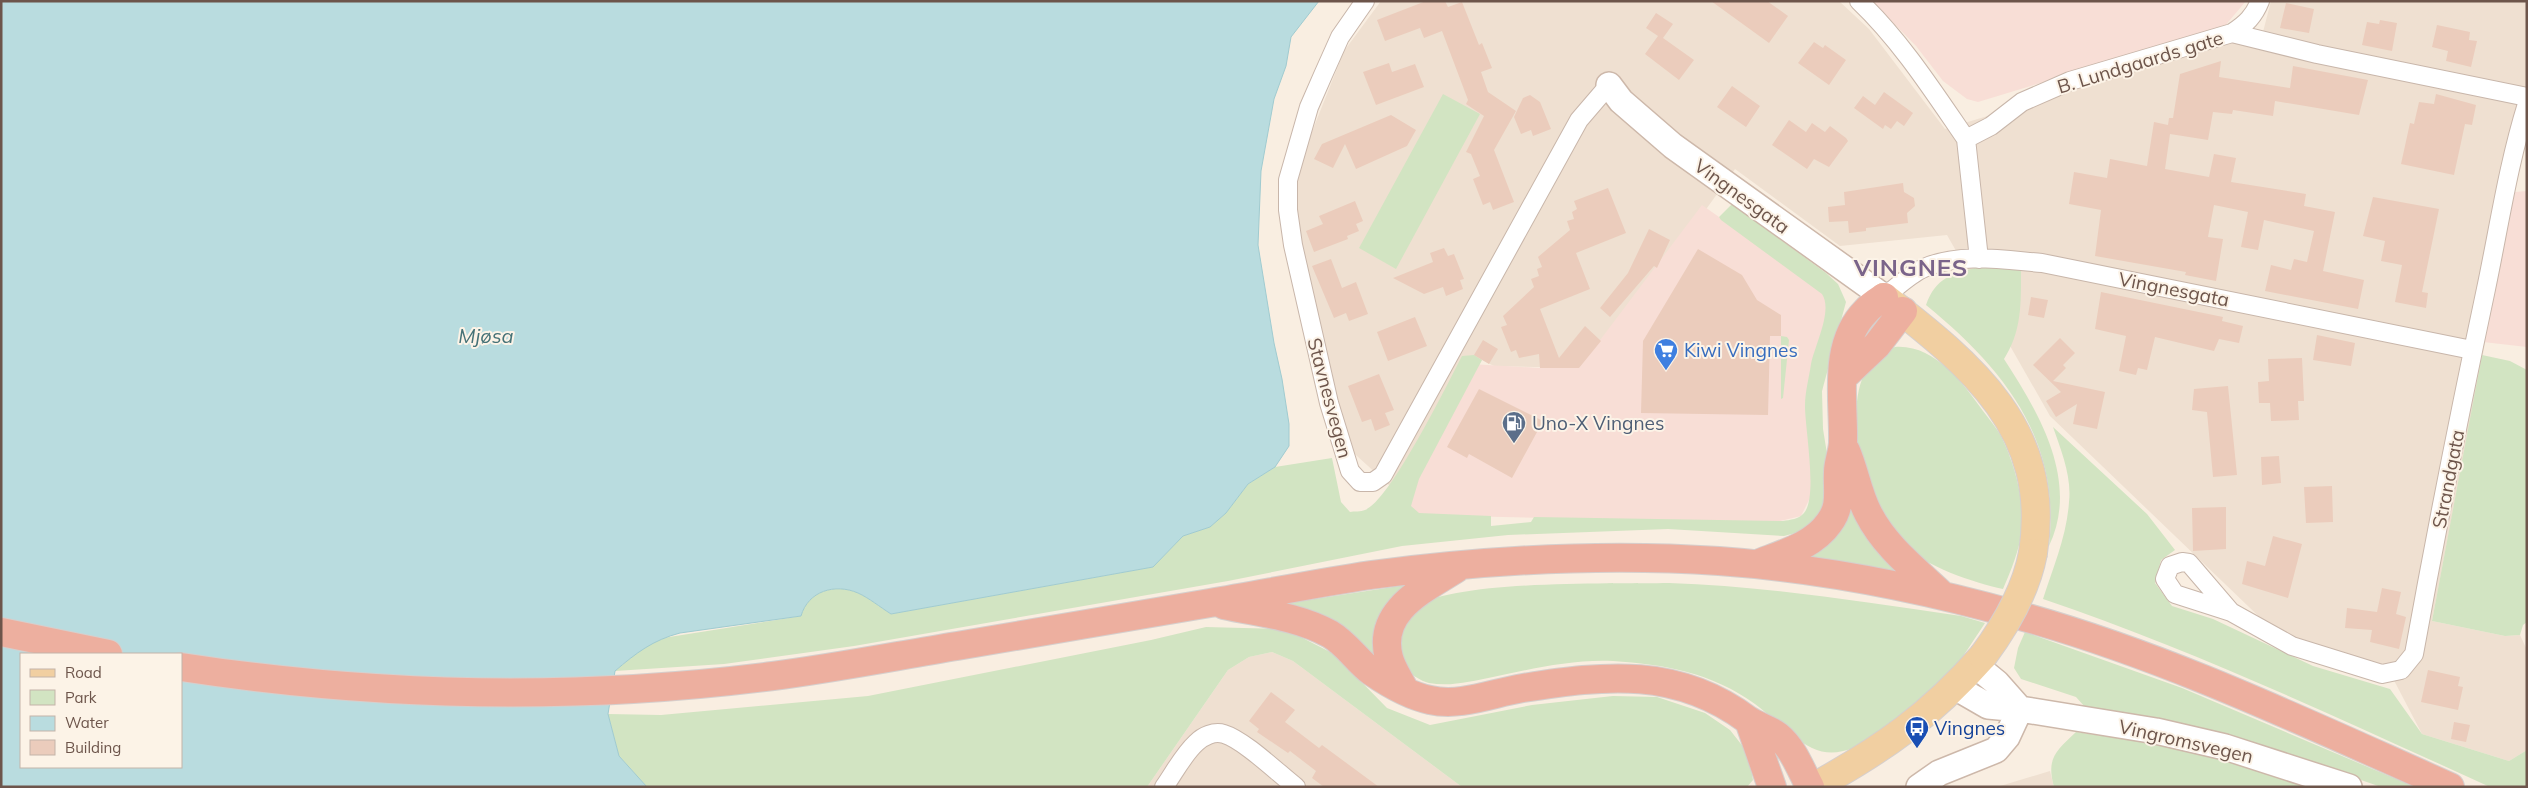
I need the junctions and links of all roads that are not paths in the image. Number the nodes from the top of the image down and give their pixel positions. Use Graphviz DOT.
graph roads {
  1 [pos="1364,1"];
  2 [pos="1859,1"];
  3 [pos="2260,1"];
  4 [pos="2232,33"];
  5 [pos="1609,85"];
  6 [pos="2527,97"];
  7 [pos="2527,104"];
  8 [pos="1966,139"];
  9 [pos="1979,259"];
  10 [pos="1893,304"];
  11 [pos="2472,350"];
  12 [pos="1843,443"];
  13 [pos="1754,565"];
  14 [pos="1460,566"];
  15 [pos="1943,596"];
  16 [pos="1213,602"];
  17 [pos="2231,612"];
  18 [pos="1,632"];
  19 [pos="103,653"];
  20 [pos="1979,661"];
  21 [pos="182,667"];
  22 [pos="1955,687"];
  23 [pos="1404,689"];
  24 [pos="2020,709"];
  25 [pos="1749,721"];
  26 [pos="1164,787"];
  27 [pos="1296,787"];
  28 [pos="1772,787"];
  29 [pos="1812,787"];
  30 [pos="1919,787"];
  31 [pos="2349,787"];
  32 [pos="2450,787"];
  1 -- 5 [label="street, Stavnesvegen"];
  2 -- 8 [label="street"];
  3 -- 4 [label="street"];
  4 -- 6 [label="street, B. Lundgaards gate"];
  4 -- 8 [label="street, B. Lundgaards gate"];
  5 -- 10 [label="street, Vingnesgata"];
  7 -- 11 [label="street, Strandgata"];
  8 -- 9 [label="street"];
  9 -- 10 [label="street, Vingnesgata"];
  9 -- 11 [label="street, Vingnesgata"];
  10 -- 12 [label="highway"];
  10 -- 20 [label="main road, Vingnesgata, bridge"];
  11 -- 17 [label="street, Strandgata"];
  12 -- 13 [label="highway"];
  12 -- 15 [label="highway"];
  13 -- 14 [label="highway"];
  13 -- 15 [label="highway"];
  14 -- 16 [label="highway"];
  14 -- 23 [label="highway"];
  15 -- 32 [label="highway"];
  16 -- 21 [label="highway"];
  16 -- 23 [label="highway"];
  18 -- 19 [label="highway"];
  20 -- 22 [label="main road, Vingnesgata"];
  20 -- 24 [label="street"];
  22 -- 24 [label="street, Vingromsvegen"];
  22 -- 29 [label="main road, Vingnesgata"];
  23 -- 25 [label="highway"];
  24 -- 30 [label="street"];
  24 -- 31 [label="street, Vingromsvegen"];
  25 -- 28 [label="highway"];
  25 -- 29 [label="highway"];
  26 -- 27 [label="street"];
}
